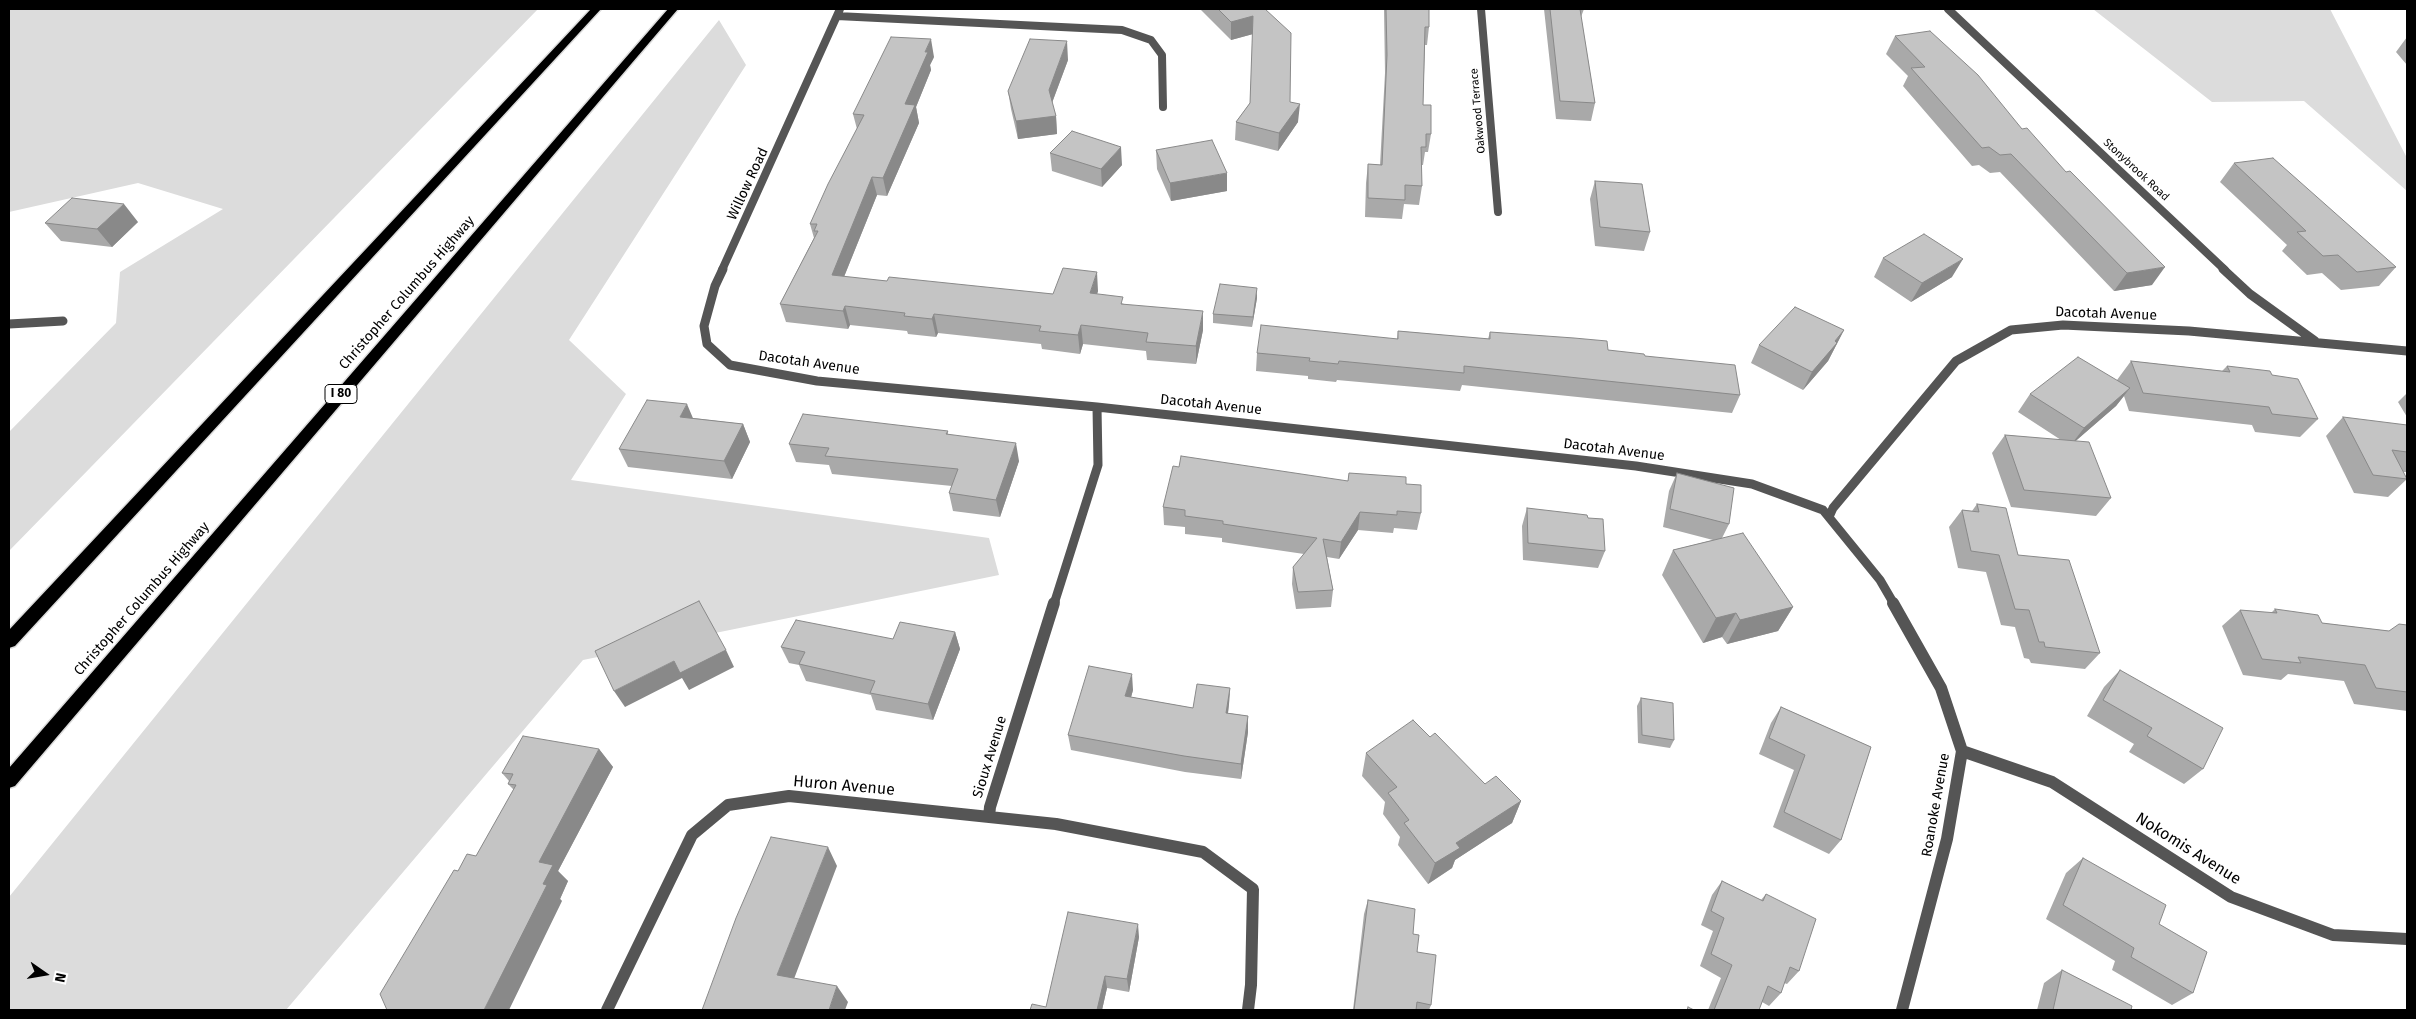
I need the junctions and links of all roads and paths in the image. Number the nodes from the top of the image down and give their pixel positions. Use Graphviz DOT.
graph roads {
  1 [pos="596,9"];
  2 [pos="673,9"];
  3 [pos="1481,9"];
  4 [pos="1948,9"];
  5 [pos="839,12"];
  6 [pos="1163,107"];
  7 [pos="1498,212"];
  8 [pos="63,321"];
  9 [pos="9,324"];
  10 [pos="2315,342"];
  11 [pos="2407,351"];
  12 [pos="730,365"];
  13 [pos="1097,407"];
  14 [pos="1828,517"];
  15 [pos="9,641"];
  16 [pos="1962,751"];
  17 [pos="9,780"];
  18 [pos="989,817"];
  19 [pos="2407,940"];
  20 [pos="607,1010"];
  21 [pos="1248,1010"];
  22 [pos="1902,1010"];
  1 -- 15 [label="highway"];
  2 -- 17 [label="highway, Christopher Columbus Highway / I 80"];
  3 -- 7 [label="street, Oakwood Terrace"];
  4 -- 10 [label="street, Stonybrook Road"];
  5 -- 6 [label="street"];
  5 -- 12 [label="street, Willow Road"];
  8 -- 9 [label="street"];
  10 -- 11 [label="street, Dacotah Avenue"];
  10 -- 14 [label="street, Dacotah Avenue"];
  12 -- 13 [label="street, Dacotah Avenue"];
  13 -- 14 [label="street, Dacotah Avenue"];
  13 -- 18 [label="street, Sioux Avenue"];
  14 -- 16 [label="street, Roanoke Avenue"];
  16 -- 19 [label="street, Nokomis Avenue"];
  16 -- 22 [label="street, Roanoke Avenue"];
  18 -- 20 [label="street, Huron Avenue"];
  18 -- 21 [label="street, Sioux Avenue"];
}
